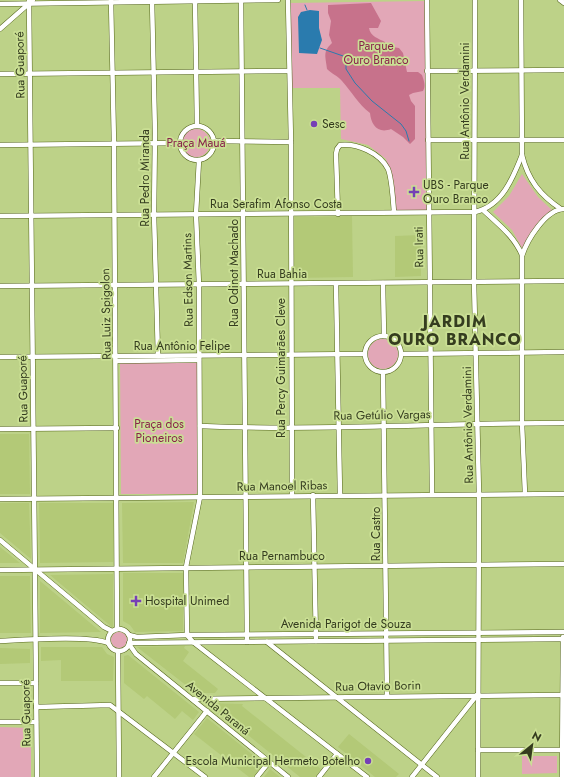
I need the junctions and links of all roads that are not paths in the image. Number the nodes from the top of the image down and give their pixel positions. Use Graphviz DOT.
graph roads {
  1 [pos="241,0"];
  2 [pos="278,0"];
  3 [pos="288,0"];
  4 [pos="427,0"];
  5 [pos="475,0"];
  6 [pos="521,0"];
  7 [pos="560,0"];
  8 [pos="30,1"];
  9 [pos="111,1"];
  10 [pos="152,1"];
  11 [pos="195,1"];
  12 [pos="564,3"];
  13 [pos="0,4"];
  14 [pos="0,28"];
  15 [pos="520,69"];
  16 [pos="474,70"];
  17 [pos="564,70"];
  18 [pos="289,71"];
  19 [pos="428,71"];
  20 [pos="197,72"];
  21 [pos="243,72"];
  22 [pos="113,73"];
  23 [pos="154,73"];
  24 [pos="0,74"];
  25 [pos="30,74"];
  26 [pos="197,126"];
  27 [pos="520,139"];
  28 [pos="428,140"];
  29 [pos="475,140"];
  30 [pos="564,140"];
  31 [pos="214,141"];
  32 [pos="244,142"];
  33 [pos="291,142"];
  34 [pos="31,144"];
  35 [pos="114,144"];
  36 [pos="155,144"];
  37 [pos="180,144"];
  38 [pos="0,145"];
  39 [pos="522,155"];
  40 [pos="199,160"];
  41 [pos="562,209"];
  42 [pos="483,210"];
  43 [pos="394,212"];
  44 [pos="428,212"];
  45 [pos="475,212"];
  46 [pos="115,214"];
  47 [pos="154,214"];
  48 [pos="196,214"];
  49 [pos="243,214"];
  50 [pos="290,214"];
  51 [pos="338,214"];
  52 [pos="0,216"];
  53 [pos="30,216"];
  54 [pos="522,256"];
  55 [pos="522,281"];
  56 [pos="564,281"];
  57 [pos="429,282"];
  58 [pos="474,282"];
  59 [pos="383,283"];
  60 [pos="291,284"];
  61 [pos="336,284"];
  62 [pos="115,285"];
  63 [pos="157,285"];
  64 [pos="199,285"];
  65 [pos="245,285"];
  66 [pos="0,286"];
  67 [pos="32,286"];
  68 [pos="384,336"];
  69 [pos="564,352"];
  70 [pos="523,353"];
  71 [pos="338,354"];
  72 [pos="365,354"];
  73 [pos="401,354"];
  74 [pos="430,354"];
  75 [pos="476,354"];
  76 [pos="245,355"];
  77 [pos="291,355"];
  78 [pos="158,356"];
  79 [pos="0,357"];
  80 [pos="33,357"];
  81 [pos="116,358"];
  82 [pos="199,358"];
  83 [pos="383,372"];
  84 [pos="478,423"];
  85 [pos="522,423"];
  86 [pos="564,423"];
  87 [pos="432,424"];
  88 [pos="384,425"];
  89 [pos="200,426"];
  90 [pos="338,426"];
  91 [pos="291,427"];
  92 [pos="34,428"];
  93 [pos="117,428"];
  94 [pos="245,428"];
  95 [pos="0,429"];
  96 [pos="386,494"];
  97 [pos="432,494"];
  98 [pos="479,494"];
  99 [pos="525,494"];
  100 [pos="564,494"];
  101 [pos="340,495"];
  102 [pos="292,496"];
  103 [pos="313,496"];
  104 [pos="200,497"];
  105 [pos="246,497"];
  106 [pos="35,498"];
  107 [pos="117,498"];
  108 [pos="0,499"];
  109 [pos="0,540"];
  110 [pos="564,564"];
  111 [pos="478,565"];
  112 [pos="315,566"];
  113 [pos="386,566"];
  114 [pos="186,567"];
  115 [pos="246,567"];
  116 [pos="116,568"];
  117 [pos="0,570"];
  118 [pos="36,570"];
  119 [pos="117,629"];
  120 [pos="112,631"];
  121 [pos="563,632"];
  122 [pos="478,633"];
  123 [pos="316,634"];
  124 [pos="387,634"];
  125 [pos="129,635"];
  126 [pos="187,635"];
  127 [pos="247,635"];
  128 [pos="267,635"];
  129 [pos="563,639"];
  130 [pos="36,640"];
  131 [pos="478,640"];
  132 [pos="0,641"];
  133 [pos="316,641"];
  134 [pos="387,641"];
  135 [pos="193,642"];
  136 [pos="247,642"];
  137 [pos="267,642"];
  138 [pos="108,643"];
  139 [pos="129,643"];
  140 [pos="120,651"];
  141 [pos="136,654"];
  142 [pos="0,682"];
  143 [pos="36,683"];
  144 [pos="477,695"];
  145 [pos="563,695"];
  146 [pos="337,696"];
  147 [pos="387,696"];
  148 [pos="267,698"];
  149 [pos="193,699"];
  150 [pos="36,707"];
  151 [pos="118,710"];
  152 [pos="207,711"];
  153 [pos="0,722"];
  154 [pos="36,722"];
  155 [pos="478,750"];
  156 [pos="562,750"];
  157 [pos="173,752"];
  158 [pos="337,754"];
  159 [pos="269,762"];
  160 [pos="421,765"];
  161 [pos="37,777"];
  162 [pos="119,777"];
  163 [pos="154,777"];
  164 [pos="205,777"];
  165 [pos="257,777"];
  166 [pos="288,777"];
  167 [pos="319,777"];
  168 [pos="367,777"];
  169 [pos="412,777"];
  170 [pos="437,777"];
  171 [pos="478,777"];
  172 [pos="562,777"];
  1 -- 2 [label="street"];
  1 -- 11 [label="street"];
  1 -- 21 [label="street, Rua Odinot Machado"];
  3 -- 18 [label="street, Rua Percy Guimarães Cleve"];
  4 -- 19 [label="street, Rua Irati"];
  5 -- 16 [label="street, Rua Antônio Verdamini"];
  6 -- 15 [label="street"];
  7 -- 12 [label="street"];
  8 -- 9 [label="street"];
  8 -- 13 [label="street"];
  8 -- 14 [label="street"];
  8 -- 25 [label="street, Rua Guaporé"];
  9 -- 10 [label="street"];
  9 -- 22 [label="street, Rua Luiz Spigolon"];
  10 -- 11 [label="street"];
  10 -- 23 [label="street, Rua Pedro Miranda"];
  11 -- 20 [label="street"];
  15 -- 16 [label="street"];
  15 -- 17 [label="street"];
  15 -- 27 [label="street"];
  16 -- 19 [label="street"];
  16 -- 29 [label="street, Rua Antônio Verdamini"];
  18 -- 21 [label="street"];
  18 -- 33 [label="street, Rua Percy Guimarães Cleve"];
  19 -- 28 [label="street, Rua Irati"];
  20 -- 21 [label="street"];
  20 -- 23 [label="street"];
  20 -- 26 [label="street"];
  21 -- 32 [label="street, Rua Odinot Machado"];
  22 -- 23 [label="street"];
  22 -- 25 [label="street"];
  22 -- 35 [label="street, Rua Luiz Spigolon"];
  23 -- 36 [label="street, Rua Pedro Miranda"];
  24 -- 25 [label="street"];
  25 -- 34 [label="street, Rua Guaporé"];
  26 -- 31 [label="street"];
  26 -- 37 [label="street"];
  27 -- 29 [label="street"];
  27 -- 30 [label="street"];
  27 -- 39 [label="street"];
  28 -- 29 [label="street"];
  28 -- 44 [label="street, Rua Irati"];
  29 -- 45 [label="street, Rua Antônio Verdamini"];
  31 -- 32 [label="street"];
  31 -- 40 [label="street"];
  32 -- 33 [label="street"];
  32 -- 49 [label="street, Rua Odinot Machado"];
  33 -- 50 [label="street, Rua Percy Guimarães Cleve"];
  34 -- 35 [label="street"];
  34 -- 38 [label="street"];
  34 -- 53 [label="street, Rua Guaporé"];
  35 -- 36 [label="street"];
  35 -- 46 [label="street, Rua Luiz Spigolon"];
  36 -- 37 [label="street"];
  36 -- 47 [label="street, Rua Pedro Miranda"];
  37 -- 40 [label="street"];
  39 -- 41 [label="street"];
  39 -- 42 [label="street, Rua Serafim Afonso Costa"];
  40 -- 48 [label="street, Rua Edson Martins"];
  41 -- 54 [label="street"];
  42 -- 45 [label="street, Rua Serafim Afonso Costa"];
  42 -- 54 [label="street"];
  43 -- 44 [label="street, Rua Serafim Afonso Costa"];
  43 -- 51 [label="street, Rua Serafim Afonso Costa"];
  43 -- 51 [label="street"];
  44 -- 45 [label="street, Rua Serafim Afonso Costa"];
  44 -- 57 [label="street, Rua Irati"];
  45 -- 58 [label="street, Rua Antônio Verdamini"];
  46 -- 47 [label="street, Rua Serafim Afonso Costa"];
  46 -- 53 [label="street, Rua Serafim Afonso Costa"];
  46 -- 62 [label="street, Rua Luiz Spigolon"];
  47 -- 48 [label="street, Rua Serafim Afonso Costa"];
  47 -- 63 [label="street, Rua Pedro Miranda"];
  48 -- 49 [label="street, Rua Serafim Afonso Costa"];
  48 -- 64 [label="street, Rua Edson Martins"];
  49 -- 50 [label="street, Rua Serafim Afonso Costa"];
  49 -- 65 [label="street, Rua Odinot Machado"];
  50 -- 51 [label="street, Rua Serafim Afonso Costa"];
  50 -- 60 [label="street, Rua Percy Guimarães Cleve"];
  52 -- 53 [label="street, Rua Serafim Afonso Costa"];
  53 -- 67 [label="street, Rua Guaporé"];
  54 -- 55 [label="street"];
  55 -- 56 [label="street, Rua Bahia"];
  55 -- 58 [label="street, Rua Bahia"];
  55 -- 70 [label="street"];
  57 -- 58 [label="street, Rua Bahia"];
  57 -- 59 [label="street, Rua Bahia"];
  57 -- 74 [label="street, Rua Irati"];
  58 -- 75 [label="street, Rua Antônio Verdamini"];
  59 -- 61 [label="street, Rua Bahia"];
  59 -- 68 [label="street"];
  60 -- 61 [label="street, Rua Bahia"];
  60 -- 65 [label="street, Rua Bahia"];
  60 -- 77 [label="street, Rua Percy Guimarães Cleve"];
  61 -- 71 [label="street"];
  62 -- 63 [label="street, Rua Bahia"];
  62 -- 67 [label="street, Rua Bahia"];
  62 -- 81 [label="street, Rua Luiz Spigolon"];
  63 -- 64 [label="street, Rua Bahia"];
  63 -- 78 [label="street, Rua Pedro Miranda"];
  64 -- 65 [label="street, Rua Bahia"];
  64 -- 82 [label="street, Rua Edson Martins"];
  65 -- 76 [label="street, Rua Odinot Machado"];
  66 -- 67 [label="street, Rua Bahia"];
  67 -- 80 [label="street, Rua Guaporé"];
  68 -- 72 [label="street"];
  68 -- 73 [label="street"];
  69 -- 70 [label="street"];
  70 -- 75 [label="street"];
  70 -- 85 [label="street"];
  71 -- 72 [label="street, Rua Antônio Felipe"];
  71 -- 77 [label="street, Rua Antônio Felipe"];
  71 -- 90 [label="street"];
  72 -- 83 [label="street"];
  73 -- 74 [label="street"];
  73 -- 83 [label="street"];
  74 -- 75 [label="street"];
  74 -- 87 [label="street, Rua Irati"];
  75 -- 84 [label="street, Rua Antônio Verdamini"];
  76 -- 77 [label="street, Rua Antônio Felipe"];
  76 -- 82 [label="street, Rua Antônio Felipe"];
  76 -- 94 [label="street, Rua Odinot Machado"];
  77 -- 91 [label="street, Rua Percy Guimarães Cleve"];
  78 -- 81 [label="street, Rua Antônio Felipe"];
  78 -- 82 [label="street, Rua Antônio Felipe"];
  79 -- 80 [label="street, Rua Antônio Felipe"];
  80 -- 81 [label="street, Rua Antônio Felipe"];
  80 -- 92 [label="street, Rua Guaporé"];
  81 -- 82 [label="street, Rua Antônio Felipe"];
  81 -- 93 [label="street, Rua Luiz Spigolon"];
  82 -- 89 [label="street, Rua Edson Martins"];
  83 -- 88 [label="street, Rua Castro"];
  84 -- 85 [label="street, Rua Getúlio Vargas"];
  84 -- 87 [label="street, Rua Getúlio Vargas"];
  84 -- 98 [label="street, Rua Antônio Verdamini"];
  85 -- 86 [label="street, Rua Getúlio Vargas"];
  85 -- 99 [label="street"];
  87 -- 88 [label="street, Rua Getúlio Vargas"];
  87 -- 97 [label="street, Rua Irati"];
  88 -- 90 [label="street, Rua Getúlio Vargas"];
  88 -- 96 [label="street, Rua Castro"];
  89 -- 94 [label="street, Rua Getúlio Vargas"];
  89 -- 104 [label="street, Rua Edson Martins"];
  90 -- 91 [label="street, Rua Getúlio Vargas"];
  90 -- 101 [label="street"];
  91 -- 94 [label="street, Rua Getúlio Vargas"];
  91 -- 102 [label="street, Rua Percy Guimarães Cleve"];
  92 -- 93 [label="street"];
  92 -- 95 [label="street"];
  92 -- 106 [label="street, Rua Guaporé"];
  93 -- 107 [label="street, Rua Luiz Spigolon"];
  94 -- 105 [label="street, Rua Odinot Machado"];
  96 -- 97 [label="street, Rua Manoel Ribas"];
  96 -- 101 [label="street, Rua Manoel Ribas"];
  96 -- 113 [label="street, Rua Castro"];
  97 -- 98 [label="street, Rua Manoel Ribas"];
  98 -- 99 [label="street, Rua Manoel Ribas"];
  98 -- 111 [label="street, Rua Antônio Verdamini"];
  99 -- 100 [label="street, Rua Manoel Ribas"];
  101 -- 103 [label="street, Rua Manoel Ribas"];
  102 -- 103 [label="street, Rua Manoel Ribas"];
  102 -- 105 [label="street, Rua Manoel Ribas"];
  103 -- 112 [label="street"];
  104 -- 105 [label="street, Rua Manoel Ribas"];
  104 -- 107 [label="street, Rua Manoel Ribas"];
  104 -- 114 [label="street, Rua Edson Martins"];
  105 -- 115 [label="street, Rua Odinot Machado"];
  106 -- 107 [label="street, Rua Manoel Ribas"];
  106 -- 108 [label="street, Rua Manoel Ribas"];
  106 -- 118 [label="street, Rua Guaporé"];
  107 -- 116 [label="street, Rua Luiz Spigolon"];
  109 -- 118 [label="street"];
  110 -- 111 [label="street, Rua Pernambuco"];
  111 -- 113 [label="street, Rua Pernambuco"];
  111 -- 122 [label="street, Rua Antônio Verdamini"];
  112 -- 113 [label="street, Rua Pernambuco"];
  112 -- 115 [label="street, Rua Pernambuco"];
  112 -- 123 [label="street"];
  113 -- 124 [label="street, Rua Castro"];
  114 -- 115 [label="street, Rua Pernambuco"];
  114 -- 116 [label="street, Rua Pernambuco"];
  114 -- 126 [label="street, Rua Edson Martins"];
  115 -- 127 [label="street, Rua Odinot Machado"];
  116 -- 118 [label="street, Rua Pernambuco"];
  116 -- 119 [label="street, Rua Luiz Spigolon"];
  117 -- 118 [label="street, Rua Pernambuco"];
  118 -- 120 [label="street"];
  118 -- 130 [label="street, Rua Guaporé"];
  119 -- 120 [label="street"];
  119 -- 125 [label="street"];
  120 -- 138 [label="street"];
  121 -- 122 [label="street, Avenida Parigot de Souza"];
  121 -- 129 [label="street"];
  122 -- 124 [label="street, Avenida Parigot de Souza"];
  122 -- 131 [label="street, Rua Antônio Verdamini"];
  123 -- 124 [label="street, Avenida Parigot de Souza"];
  123 -- 128 [label="street, Avenida Parigot de Souza"];
  123 -- 133 [label="street"];
  124 -- 134 [label="street, Rua Castro"];
  125 -- 126 [label="street, Avenida Parigot de Souza"];
  125 -- 139 [label="street"];
  126 -- 127 [label="street, Avenida Parigot de Souza"];
  126 -- 135 [label="street"];
  127 -- 128 [label="street, Avenida Parigot de Souza"];
  127 -- 136 [label="street, Rua Odinot Machado"];
  128 -- 137 [label="street"];
  129 -- 131 [label="street, Avenida Parigot de Souza"];
  129 -- 145 [label="street"];
  130 -- 132 [label="street"];
  130 -- 138 [label="street"];
  130 -- 143 [label="street, Rua Guaporé"];
  131 -- 134 [label="street, Avenida Parigot de Souza"];
  131 -- 144 [label="street, Rua Antônio Verdamini"];
  133 -- 134 [label="street, Avenida Parigot de Souza"];
  133 -- 137 [label="street, Avenida Parigot de Souza"];
  134 -- 147 [label="street, Rua Castro"];
  135 -- 136 [label="street, Avenida Parigot de Souza"];
  135 -- 139 [label="street, Avenida Parigot de Souza"];
  135 -- 148 [label="street"];
  136 -- 137 [label="street, Avenida Parigot de Souza"];
  137 -- 146 [label="street"];
  138 -- 140 [label="street"];
  139 -- 140 [label="street"];
  139 -- 141 [label="street, Avenida Paraná"];
  140 -- 141 [label="street, Avenida Paraná"];
  140 -- 151 [label="street"];
  141 -- 149 [label="street, Avenida Paraná"];
  142 -- 143 [label="street"];
  143 -- 150 [label="street, Rua Guaporé"];
  144 -- 145 [label="street, Rua Otavio Borin"];
  144 -- 147 [label="street, Rua Otavio Borin"];
  144 -- 155 [label="street, Rua Antônio Verdamini"];
  144 -- 160 [label="street"];
  145 -- 156 [label="street"];
  146 -- 147 [label="street, Rua Otavio Borin"];
  146 -- 148 [label="street, Rua Otavio Borin"];
  146 -- 160 [label="street"];
  148 -- 149 [label="street, Rua Otavio Borin"];
  148 -- 158 [label="street"];
  149 -- 152 [label="street, Avenida Paraná"];
  150 -- 151 [label="street"];
  150 -- 154 [label="street, Rua Guaporé"];
  151 -- 157 [label="street"];
  151 -- 162 [label="street"];
  152 -- 157 [label="street"];
  152 -- 159 [label="street, Avenida Paraná"];
  153 -- 154 [label="street"];
  154 -- 161 [label="street, Rua Guaporé"];
  155 -- 156 [label="street"];
  155 -- 171 [label="street, Rua Antônio Verdamini"];
  156 -- 172 [label="street"];
  157 -- 163 [label="street"];
  157 -- 164 [label="street"];
  158 -- 167 [label="street"];
  158 -- 168 [label="street"];
  159 -- 165 [label="street"];
  159 -- 166 [label="street, Avenida Paraná"];
  160 -- 169 [label="street"];
  160 -- 170 [label="street"];
}
